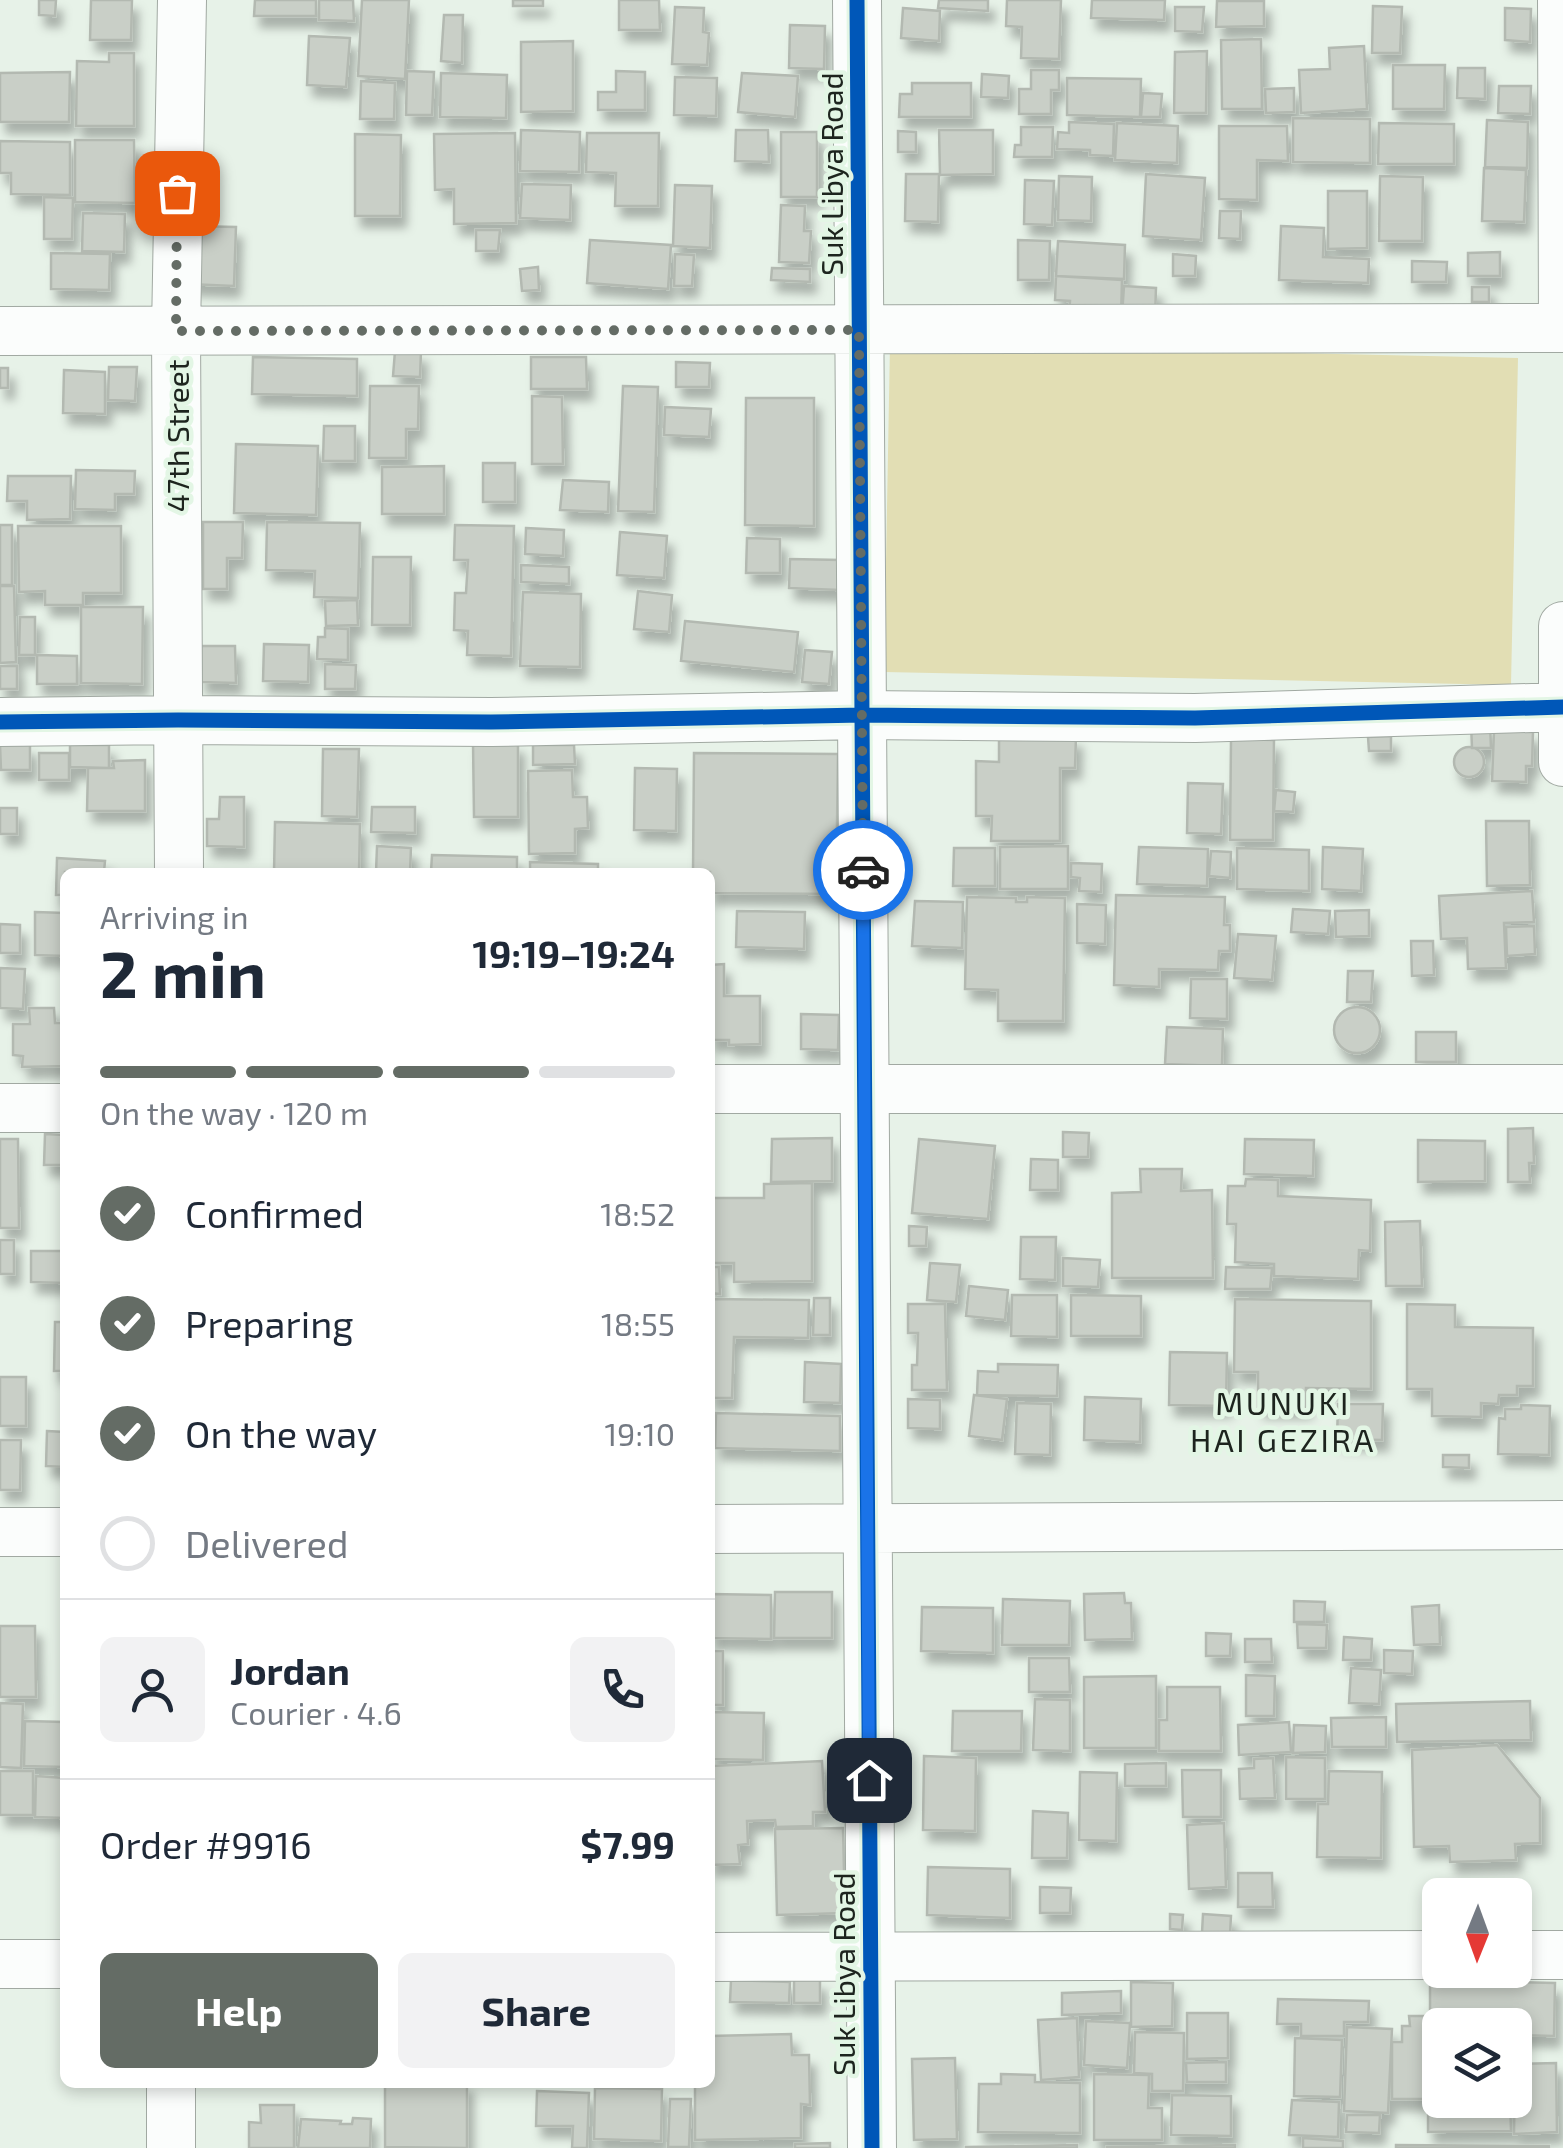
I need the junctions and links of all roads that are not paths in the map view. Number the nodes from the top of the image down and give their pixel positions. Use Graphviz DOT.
graph roads {
  1 [pos="182,0"];
  2 [pos="857,0"];
  3 [pos="1562,0"];
  4 [pos="1563,327"];
  5 [pos="859,330"];
  6 [pos="0,331"];
  7 [pos="176,331"];
  8 [pos="1563,626"];
  9 [pos="1562,707"];
  10 [pos="862,715"];
  11 [pos="178,720"];
  12 [pos="0,722"];
  13 [pos="1563,762"];
  14 [pos="179,868"];
  15 [pos="715,1089"];
  16 [pos="865,1089"];
  17 [pos="1563,1089"];
  18 [pos="0,1108"];
  19 [pos="60,1108"];
  20 [pos="1563,1525"];
  21 [pos="868,1528"];
  22 [pos="715,1529"];
  23 [pos="0,1532"];
  24 [pos="60,1532"];
  25 [pos="1422,1955"];
  26 [pos="1532,1955"];
  27 [pos="1563,1955"];
  28 [pos="870,1956"];
  29 [pos="715,1957"];
  30 [pos="0,1964"];
  31 [pos="60,1964"];
  32 [pos="171,2088"];
  33 [pos="171,2148"];
  34 [pos="872,2148"];
  1 -- 7 [label="street, 47th Street"];
  2 -- 5 [label="street, Suk Libya Road"];
  3 -- 4 [label="street"];
  4 -- 5 [label="street"];
  5 -- 7 [label="street"];
  5 -- 10 [label="street, Suk Libya Road"];
  6 -- 7 [label="street"];
  7 -- 11 [label="street, 47th Street"];
  8 -- 9 [label="street"];
  9 -- 10 [label="street"];
  9 -- 13 [label="street"];
  10 -- 11 [label="street"];
  10 -- 16 [label="street, Suk Libya Road"];
  11 -- 12 [label="street"];
  11 -- 14 [label="street, 47th Street"];
  15 -- 16 [label="street"];
  16 -- 17 [label="street"];
  16 -- 21 [label="street, Suk Libya Road"];
  18 -- 19 [label="street"];
  20 -- 21 [label="street"];
  21 -- 22 [label="street"];
  21 -- 28 [label="street, Suk Libya Road"];
  23 -- 24 [label="street"];
  25 -- 28 [label="street"];
  26 -- 27 [label="street"];
  28 -- 29 [label="street"];
  28 -- 34 [label="street, Suk Libya Road"];
  30 -- 31 [label="street"];
  32 -- 33 [label="street"];
}
